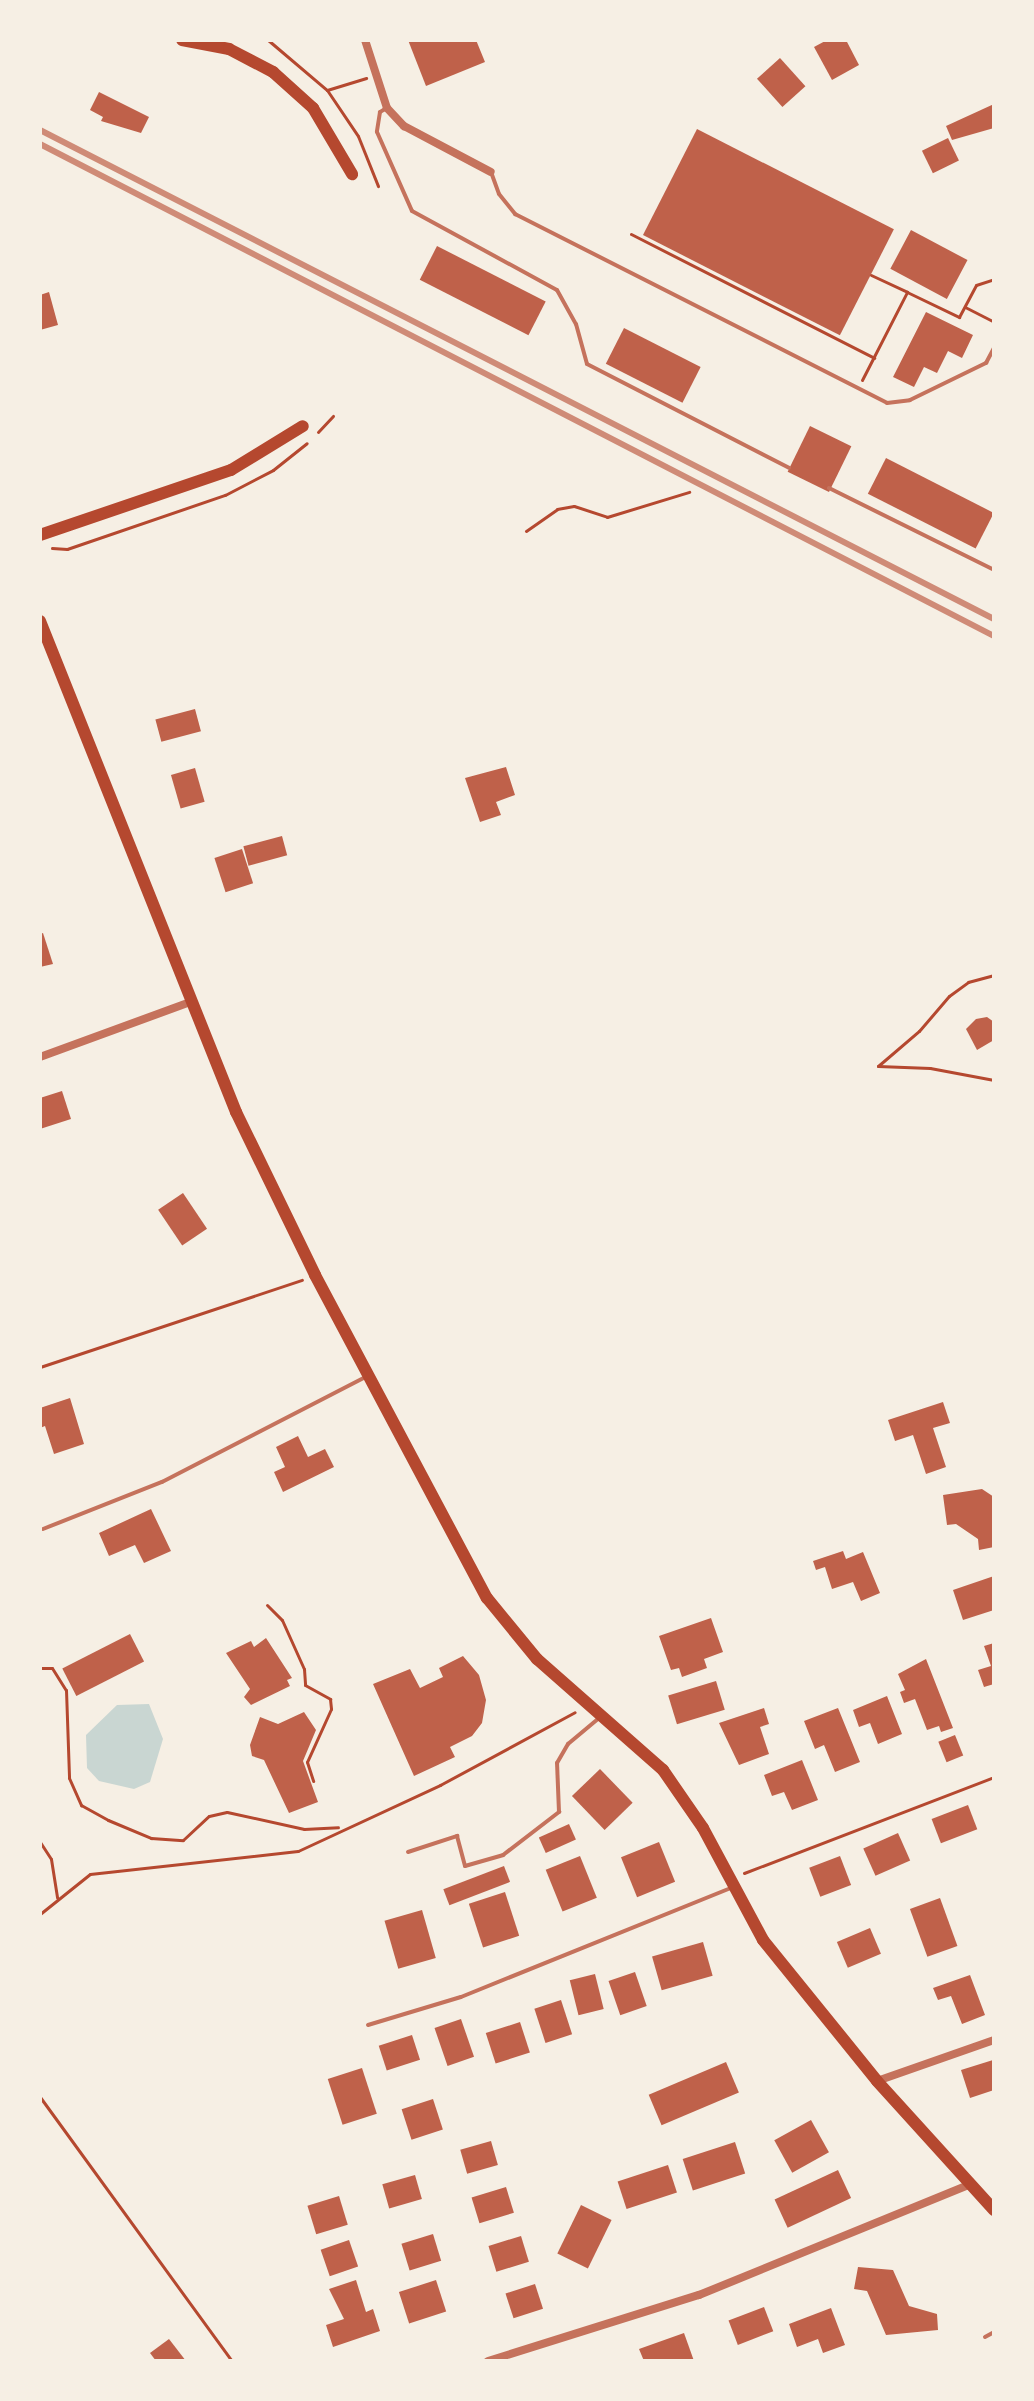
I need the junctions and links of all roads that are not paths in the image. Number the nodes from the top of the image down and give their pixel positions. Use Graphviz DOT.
graph roads {
  1 [pos="182,40"];
  2 [pos="365,40"];
  3 [pos="387,108"];
  4 [pos="491,172"];
  5 [pos="352,174"];
  6 [pos="994,348"];
  7 [pos="303,426"];
  8 [pos="789,468"];
  9 [pos="829,488"];
  10 [pos="40,535"];
  11 [pos="994,570"];
  12 [pos="40,621"];
  13 [pos="190,1002"];
  14 [pos="40,1057"];
  15 [pos="367,1375"];
  16 [pos="43,1529"];
  17 [pos="604,1714"];
  18 [pos="408,1852"];
  19 [pos="731,1888"];
  20 [pos="368,2025"];
  21 [pos="994,2040"];
  22 [pos="877,2081"];
  23 [pos="968,2185"];
  24 [pos="988,2197"];
  25 [pos="994,2210"];
  26 [pos="994,2332"];
  27 [pos="985,2337"];
  28 [pos="488,2361"];
  1 -- 5 [label="main road"];
  2 -- 3 [label="street"];
  3 -- 4 [label="street"];
  3 -- 8 [label="lane"];
  4 -- 6 [label="lane"];
  7 -- 10 [label="main road"];
  9 -- 11 [label="lane"];
  12 -- 13 [label="main road"];
  13 -- 14 [label="street"];
  13 -- 15 [label="main road"];
  15 -- 16 [label="lane"];
  15 -- 17 [label="main road"];
  17 -- 18 [label="lane"];
  17 -- 19 [label="main road"];
  19 -- 20 [label="lane"];
  19 -- 22 [label="main road"];
  21 -- 22 [label="street"];
  22 -- 23 [label="main road"];
  23 -- 24 [label="main road"];
  23 -- 28 [label="street"];
  24 -- 25 [label="main road"];
  26 -- 27 [label="lane"];
}
